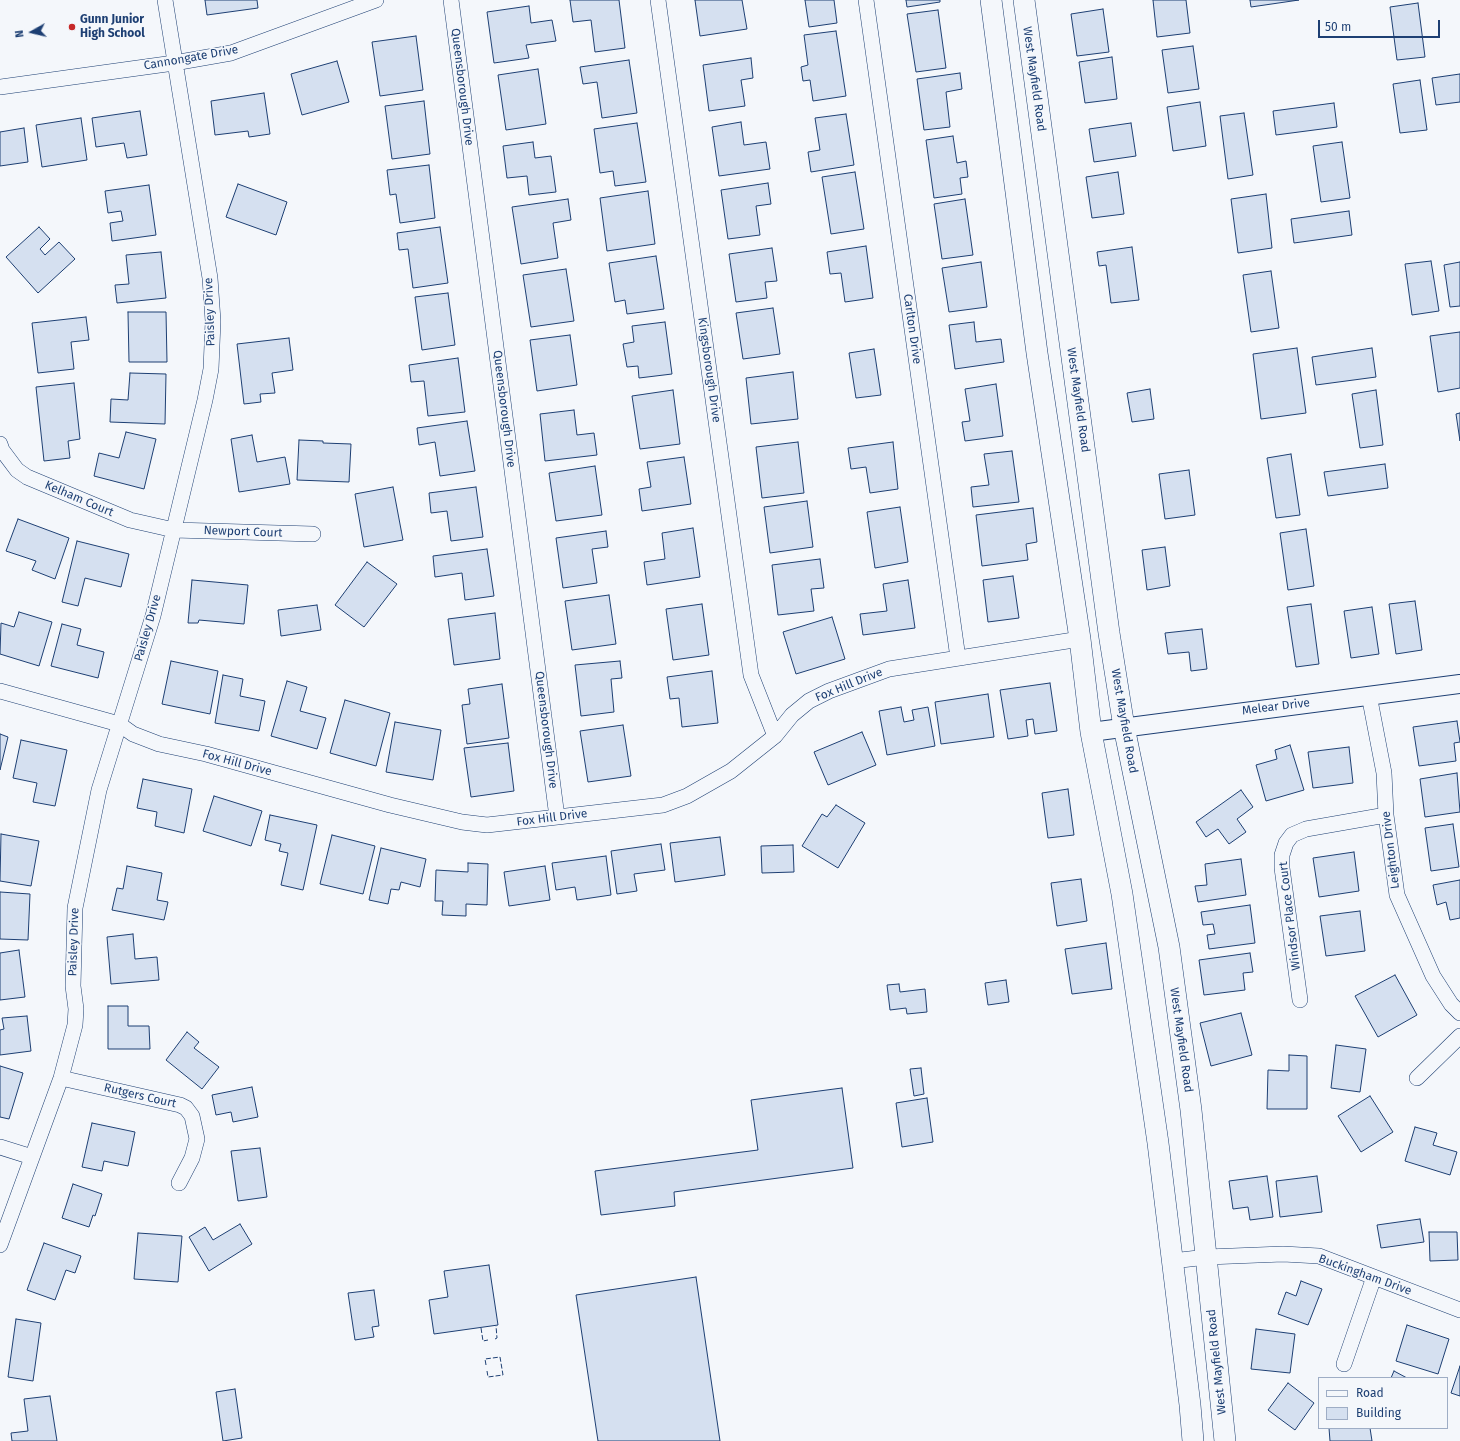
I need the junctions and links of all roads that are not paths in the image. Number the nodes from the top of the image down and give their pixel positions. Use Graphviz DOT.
graph roads {
  1 [pos="165,0"];
  2 [pos="376,0"];
  3 [pos="451,0"];
  4 [pos="658,0"];
  5 [pos="866,0"];
  6 [pos="991,0"];
  7 [pos="1024,0"];
  8 [pos="174,63"];
  9 [pos="0,86"];
  10 [pos="0,444"];
  11 [pos="174,530"];
  12 [pos="313,534"];
  13 [pos="1080,639"];
  14 [pos="958,658"];
  15 [pos="1460,684"];
  16 [pos="0,691"];
  17 [pos="1369,695"];
  18 [pos="119,724"];
  19 [pos="1124,727"];
  20 [pos="1091,732"];
  21 [pos="775,736"];
  22 [pos="1386,815"];
  23 [pos="557,817"];
  24 [pos="1300,1000"];
  25 [pos="1460,1013"];
  26 [pos="1460,1036"];
  27 [pos="61,1078"];
  28 [pos="1417,1078"];
  29 [pos="0,1147"];
  30 [pos="32,1157"];
  31 [pos="179,1183"];
  32 [pos="0,1245"];
  33 [pos="1207,1257"];
  34 [pos="1172,1262"];
  35 [pos="1374,1277"];
  36 [pos="1460,1310"];
  37 [pos="1344,1364"];
  38 [pos="1193,1441"];
  39 [pos="1225,1441"];
  1 -- 8 [label="street, Paisley Drive"];
  2 -- 8 [label="street, Cannongate Drive"];
  3 -- 23 [label="street, Queensborough Drive"];
  4 -- 21 [label="street, Kingsborough Drive"];
  5 -- 14 [label="street, Carlton Drive"];
  6 -- 13 [label="main road"];
  7 -- 19 [label="main road, West Mayfield Road"];
  8 -- 9 [label="street, Cannongate Drive"];
  8 -- 11 [label="street, Paisley Drive"];
  10 -- 11 [label="street, Kelham Court"];
  11 -- 12 [label="street, Newport Court"];
  11 -- 18 [label="street, Paisley Drive"];
  13 -- 14 [label="street, Fox Hill Drive"];
  13 -- 20 [label="main road"];
  14 -- 21 [label="street, Fox Hill Drive"];
  15 -- 17 [label="street, Melear Drive"];
  16 -- 18 [label="street, Fox Hill Drive"];
  17 -- 19 [label="street, Melear Drive"];
  17 -- 22 [label="street, Leighton Drive"];
  18 -- 23 [label="street, Fox Hill Drive"];
  18 -- 27 [label="street, Paisley Drive"];
  19 -- 20 [label="street, Melear Drive"];
  19 -- 33 [label="main road, West Mayfield Road"];
  20 -- 34 [label="main road"];
  21 -- 23 [label="street, Fox Hill Drive"];
  22 -- 24 [label="street, Windsor Place Court"];
  22 -- 25 [label="street, Leighton Drive"];
  26 -- 28 [label="street"];
  27 -- 30 [label="street, Paisley Drive"];
  27 -- 31 [label="street, Rutgers Court"];
  29 -- 30 [label="street"];
  30 -- 32 [label="street, Paisley Drive"];
  33 -- 34 [label="street, Buckingham Drive"];
  33 -- 35 [label="street, Buckingham Drive"];
  33 -- 39 [label="main road, West Mayfield Road"];
  34 -- 38 [label="main road"];
  35 -- 36 [label="street, Buckingham Drive"];
  35 -- 37 [label="street"];
}
